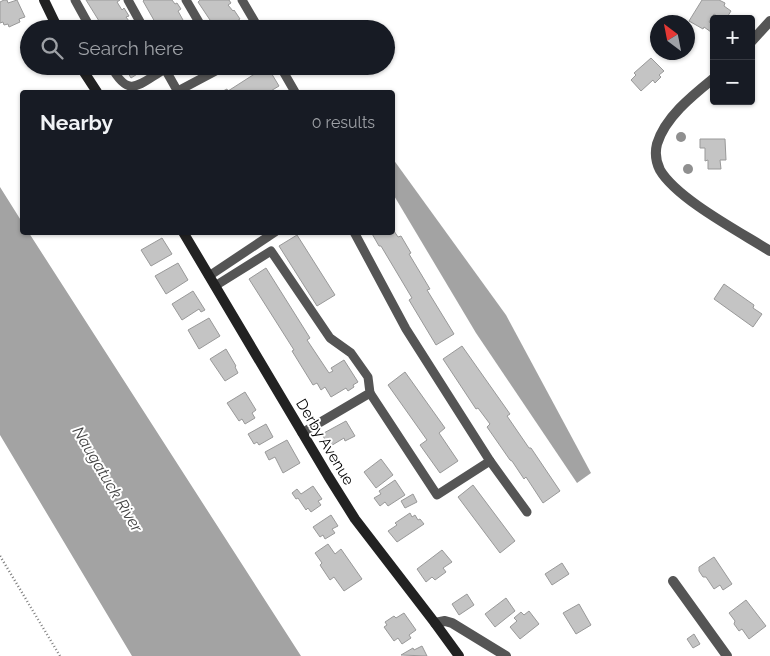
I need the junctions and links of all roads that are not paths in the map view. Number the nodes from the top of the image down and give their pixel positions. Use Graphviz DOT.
graph roads {
  1 [pos="44,0"];
  2 [pos="75,0"];
  3 [pos="128,0"];
  4 [pos="186,0"];
  5 [pos="242,0"];
  6 [pos="54,20"];
  7 [pos="86,20"];
  8 [pos="139,20"];
  9 [pos="198,20"];
  10 [pos="254,20"];
  11 [pos="770,22"];
  12 [pos="755,38"];
  13 [pos="86,75"];
  14 [pos="116,75"];
  15 [pos="153,75"];
  16 [pos="169,75"];
  17 [pos="209,75"];
  18 [pos="285,75"];
  19 [pos="710,81"];
  20 [pos="96,90"];
  21 [pos="177,90"];
  22 [pos="182,90"];
  23 [pos="294,90"];
  24 [pos="186,235"];
  25 [pos="270,235"];
  26 [pos="356,235"];
  27 [pos="770,251"];
  28 [pos="209,276"];
  29 [pos="215,286"];
  30 [pos="370,393"];
  31 [pos="302,433"];
  32 [pos="490,461"];
  33 [pos="527,512"];
  34 [pos="673,580"];
  35 [pos="435,623"];
  36 [pos="458,656"];
  37 [pos="506,656"];
  38 [pos="727,656"];
  1 -- 6 [label="main road"];
  2 -- 7 [label="lane"];
  3 -- 8 [label="lane"];
  4 -- 9 [label="lane"];
  5 -- 10 [label="lane"];
  11 -- 12 [label="street"];
  13 -- 20 [label="main road"];
  14 -- 15 [label="lane"];
  16 -- 21 [label="lane"];
  17 -- 22 [label="lane"];
  18 -- 23 [label="lane"];
  19 -- 27 [label="street"];
  24 -- 28 [label="main road, Derby Avenue"];
  25 -- 28 [label="lane"];
  26 -- 32 [label="lane"];
  28 -- 29 [label="main road, Derby Avenue"];
  29 -- 30 [label="lane"];
  29 -- 31 [label="main road, Derby Avenue"];
  30 -- 31 [label="lane"];
  30 -- 32 [label="lane"];
  31 -- 35 [label="main road, Derby Avenue"];
  32 -- 33 [label="lane"];
  34 -- 38 [label="street"];
  35 -- 36 [label="main road, Derby Avenue"];
  35 -- 37 [label="street"];
}
